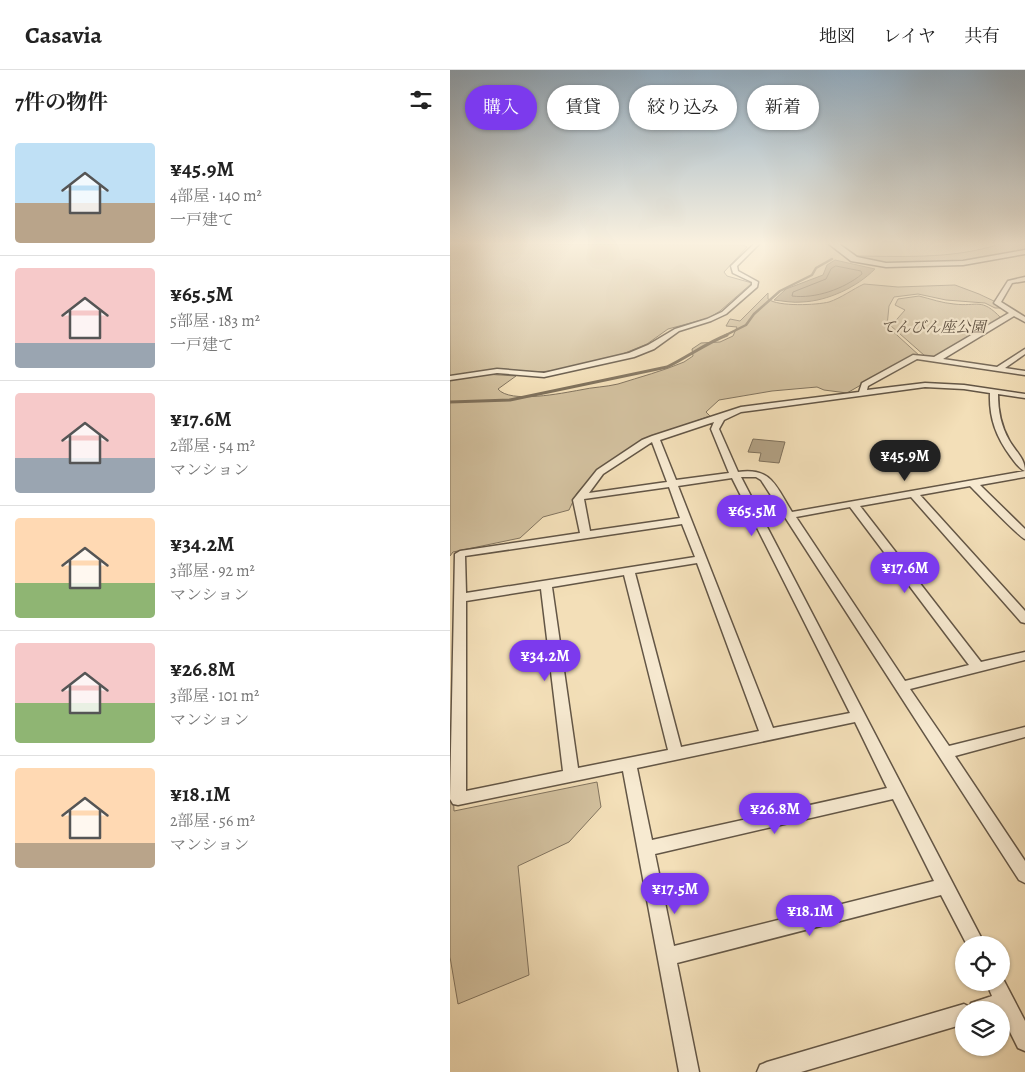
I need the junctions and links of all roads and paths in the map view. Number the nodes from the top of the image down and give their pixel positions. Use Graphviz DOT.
graph roads {
  1 [pos="750,291"];
  2 [pos="1005,291"];
  3 [pos="1014,313"];
  4 [pos="1025,320"];
  5 [pos="1025,351"];
  6 [pos="935,360"];
  7 [pos="998,369"];
  8 [pos="1025,373"];
  9 [pos="450,378"];
  10 [pos="994,391"];
  11 [pos="862,393"];
  12 [pos="1025,396"];
  13 [pos="722,417"];
  14 [pos="655,438"];
  15 [pos="1025,468"];
  16 [pos="1025,474"];
  17 [pos="735,475"];
  18 [pos="671,483"];
  19 [pos="972,483"];
  20 [pos="913,494"];
  21 [pos="580,497"];
  22 [pos="853,504"];
  23 [pos="790,515"];
  24 [pos="686,520"];
  25 [pos="586,535"];
  26 [pos="1025,536"];
  27 [pos="701,560"];
  28 [pos="629,571"];
  29 [pos="546,584"];
  30 [pos="460,598"];
  31 [pos="1025,619"];
  32 [pos="1025,656"];
  33 [pos="978,668"];
  34 [pos="903,686"];
  35 [pos="859,716"];
  36 [pos="1025,732"];
  37 [pos="768,735"];
  38 [pos="946,753"];
  39 [pos="676,754"];
  40 [pos="629,764"];
  41 [pos="571,776"];
  42 [pos="897,792"];
  43 [pos="646,849"];
  44 [pos="1025,875"];
  45 [pos="945,886"];
  46 [pos="971,936"];
  47 [pos="666,957"];
  48 [pos="1010,1012"];
  49 [pos="955,1017"];
  50 [pos="1025,1042"];
  51 [pos="689,1072"];
  52 [pos="767,1072"];
  1 -- 9 [label="street"];
  2 -- 3 [label="street"];
  3 -- 4 [label="street"];
  3 -- 6 [label="street"];
  5 -- 7 [label="street"];
  6 -- 7 [label="street"];
  6 -- 11 [label="street"];
  7 -- 8 [label="street"];
  10 -- 11 [label="street"];
  10 -- 12 [label="street"];
  10 -- 15 [label="street"];
  11 -- 13 [label="street"];
  13 -- 14 [label="street"];
  13 -- 17 [label="street"];
  14 -- 18 [label="street"];
  14 -- 21 [label="street"];
  16 -- 19 [label="street"];
  17 -- 18 [label="street"];
  17 -- 23 [label="street"];
  17 -- 35 [label="street"];
  18 -- 21 [label="street"];
  18 -- 24 [label="street"];
  19 -- 20 [label="street"];
  19 -- 26 [label="street"];
  20 -- 22 [label="street"];
  20 -- 31 [label="street"];
  21 -- 25 [label="street"];
  22 -- 23 [label="street"];
  22 -- 33 [label="street"];
  23 -- 34 [label="street"];
  24 -- 25 [label="street"];
  24 -- 27 [label="street"];
  25 -- 30 [label="street"];
  27 -- 28 [label="street"];
  27 -- 37 [label="street"];
  28 -- 29 [label="street"];
  28 -- 39 [label="street"];
  29 -- 30 [label="street"];
  29 -- 41 [label="street"];
  30 -- 41 [label="street"];
  32 -- 33 [label="street"];
  33 -- 34 [label="street"];
  34 -- 38 [label="street"];
  35 -- 37 [label="street"];
  35 -- 42 [label="street"];
  36 -- 38 [label="street"];
  37 -- 39 [label="street"];
  38 -- 44 [label="street"];
  39 -- 40 [label="street"];
  40 -- 41 [label="street"];
  40 -- 43 [label="street"];
  42 -- 43 [label="street"];
  42 -- 45 [label="street"];
  43 -- 47 [label="street"];
  45 -- 46 [label="street"];
  45 -- 47 [label="street"];
  47 -- 51 [label="street"];
  48 -- 50 [label="street"];
  49 -- 52 [label="street"];
}
